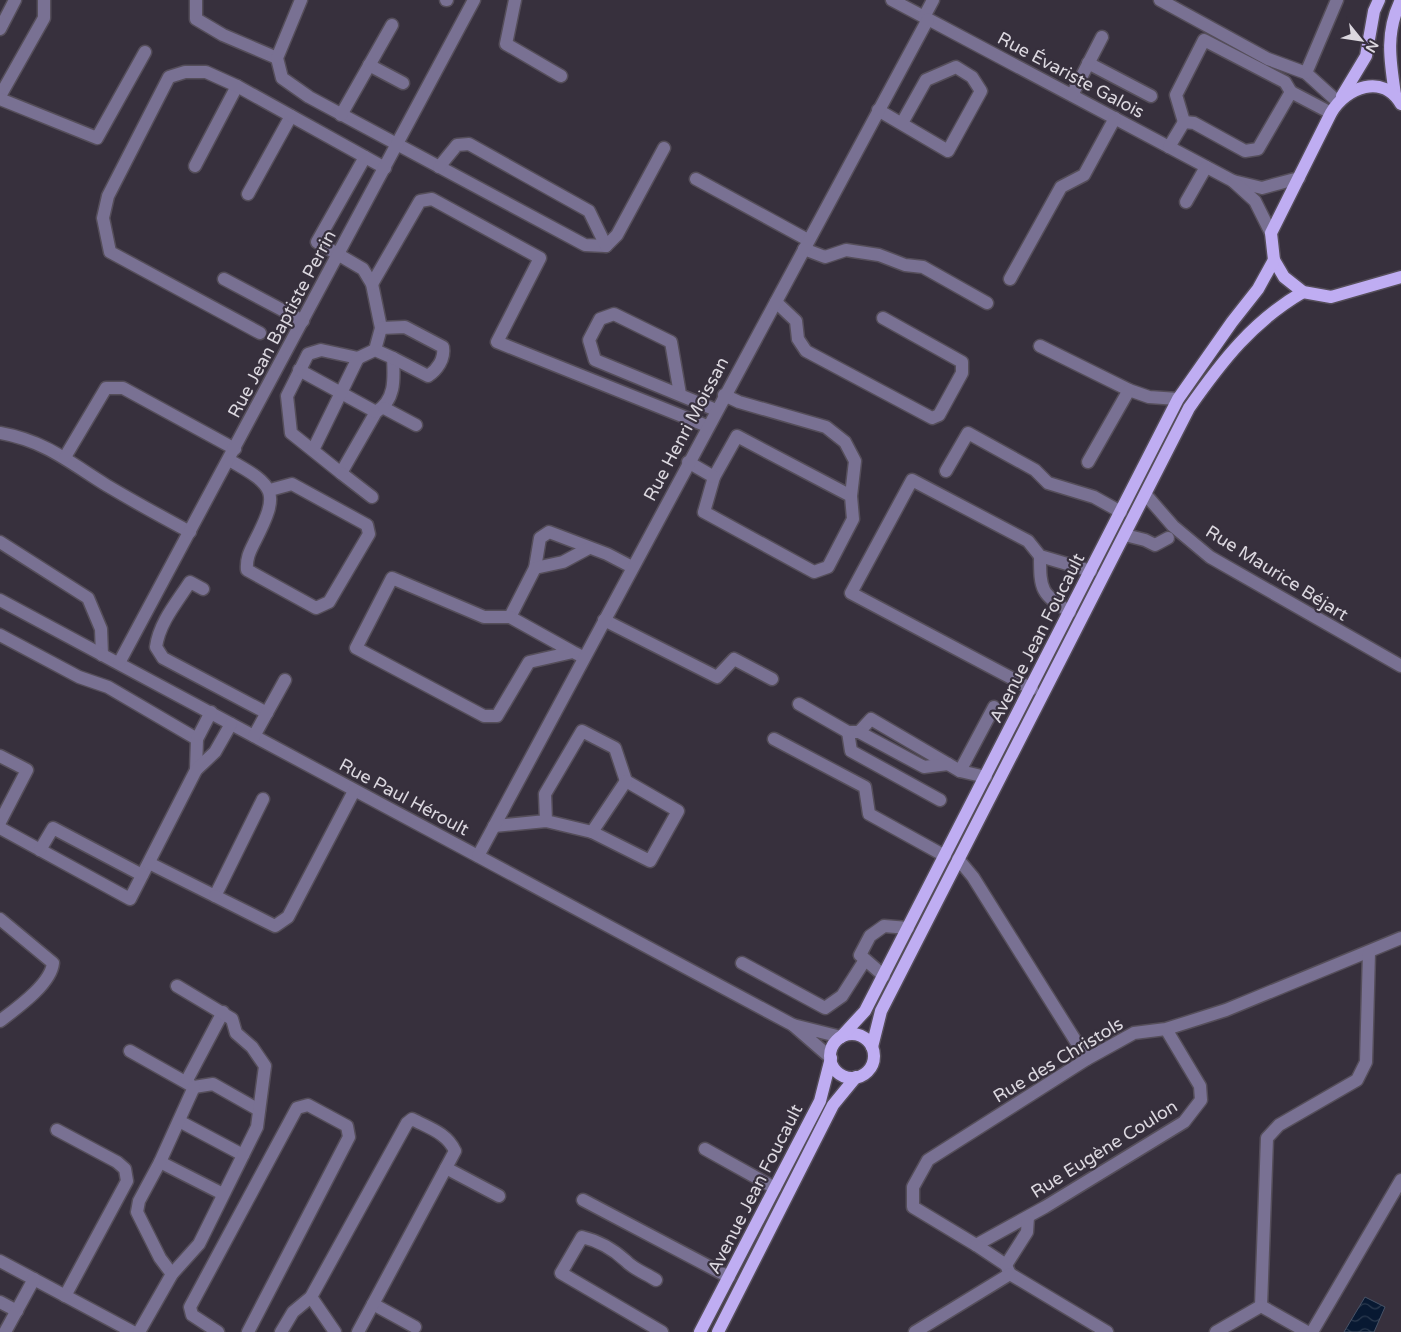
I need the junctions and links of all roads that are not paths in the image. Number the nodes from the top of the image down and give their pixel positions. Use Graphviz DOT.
graph roads {
  1 [pos="15,0"];
  2 [pos="44,0"];
  3 [pos="196,0"];
  4 [pos="301,0"];
  5 [pos="474,0"];
  6 [pos="515,0"];
  7 [pos="933,0"];
  8 [pos="1160,0"];
  9 [pos="1337,0"];
  10 [pos="1379,0"];
  11 [pos="1401,0"];
  12 [pos="895,1"];
  13 [pos="926,18"];
  14 [pos="392,25"];
  15 [pos="0,28"];
  16 [pos="1102,37"];
  17 [pos="145,52"];
  18 [pos="277,58"];
  19 [pos="1088,63"];
  20 [pos="369,65"];
  21 [pos="1306,73"];
  22 [pos="561,76"];
  23 [pos="403,83"];
  24 [pos="237,86"];
  25 [pos="1292,92"];
  26 [pos="1072,95"];
  27 [pos="1151,96"];
  28 [pos="0,97"];
  29 [pos="1398,99"];
  30 [pos="1339,100"];
  31 [pos="878,110"];
  32 [pos="1331,113"];
  33 [pos="342,115"];
  34 [pos="291,116"];
  35 [pos="1115,118"];
  36 [pos="1184,122"];
  37 [pos="902,123"];
  38 [pos="398,145"];
  39 [pos="1169,147"];
  40 [pos="664,148"];
  41 [pos="365,157"];
  42 [pos="194,166"];
  43 [pos="439,167"];
  44 [pos="385,168"];
  45 [pos="1206,168"];
  46 [pos="1299,178"];
  47 [pos="696,179"];
  48 [pos="1234,181"];
  49 [pos="248,194"];
  50 [pos="1186,202"];
  51 [pos="1271,233"];
  52 [pos="806,245"];
  53 [pos="606,246"];
  54 [pos="339,254"];
  55 [pos="1274,260"];
  56 [pos="1401,277"];
  57 [pos="224,279"];
  58 [pos="1010,279"];
  59 [pos="372,284"];
  60 [pos="1303,292"];
  61 [pos="776,302"];
  62 [pos="987,303"];
  63 [pos="883,318"];
  64 [pos="303,321"];
  65 [pos="381,328"];
  66 [pos="260,333"];
  67 [pos="1040,346"];
  68 [pos="376,350"];
  69 [pos="358,358"];
  70 [pos="394,358"];
  71 [pos="299,370"];
  72 [pos="1128,390"];
  73 [pos="341,393"];
  74 [pos="680,394"];
  75 [pos="724,395"];
  76 [pos="1178,398"];
  77 [pos="380,410"];
  78 [pos="716,410"];
  79 [pos="416,425"];
  80 [pos="707,426"];
  81 [pos="0,433"];
  82 [pos="313,450"];
  83 [pos="232,454"];
  84 [pos="65,457"];
  85 [pos="688,462"];
  86 [pos="1088,462"];
  87 [pos="946,470"];
  88 [pos="341,473"];
  89 [pos="714,477"];
  90 [pos="270,490"];
  91 [pos="1146,495"];
  92 [pos="851,496"];
  93 [pos="372,497"];
  94 [pos="1121,512"];
  95 [pos="190,532"];
  96 [pos="1125,535"];
  97 [pos="1168,538"];
  98 [pos="0,542"];
  99 [pos="589,548"];
  100 [pos="1040,556"];
  101 [pos="632,567"];
  102 [pos="535,568"];
  103 [pos="1091,571"];
  104 [pos="203,589"];
  105 [pos="0,600"];
  106 [pos="1070,612"];
  107 [pos="510,617"];
  108 [pos="604,620"];
  109 [pos="0,635"];
  110 [pos="578,654"];
  111 [pos="102,655"];
  112 [pos="119,663"];
  113 [pos="1401,666"];
  114 [pos="772,679"];
  115 [pos="285,680"];
  116 [pos="1032,689"];
  117 [pos="799,704"];
  118 [pos="994,706"];
  119 [pos="211,712"];
  120 [pos="267,713"];
  121 [pos="231,724"];
  122 [pos="854,732"];
  123 [pos="254,736"];
  124 [pos="197,739"];
  125 [pos="774,739"];
  126 [pos="0,756"];
  127 [pos="196,770"];
  128 [pos="960,771"];
  129 [pos="986,777"];
  130 [pos="626,781"];
  131 [pos="354,791"];
  132 [pos="263,800"];
  133 [pos="940,800"];
  134 [pos="546,821"];
  135 [pos="0,822"];
  136 [pos="494,826"];
  137 [pos="0,828"];
  138 [pos="592,832"];
  139 [pos="40,850"];
  140 [pos="478,856"];
  141 [pos="952,858"];
  142 [pos="149,863"];
  143 [pos="142,875"];
  144 [pos="216,896"];
  145 [pos="0,919"];
  146 [pos="908,928"];
  147 [pos="1401,938"];
  148 [pos="1369,952"];
  149 [pos="865,960"];
  150 [pos="742,963"];
  151 [pos="884,976"];
  152 [pos="177,986"];
  153 [pos="223,1012"];
  154 [pos="0,1021"];
  155 [pos="792,1025"];
  156 [pos="1166,1029"];
  157 [pos="841,1037"];
  158 [pos="872,1047"];
  159 [pos="130,1051"];
  160 [pos="831,1058"];
  161 [pos="1087,1059"];
  162 [pos="856,1077"];
  163 [pos="190,1085"];
  164 [pos="259,1110"];
  165 [pos="179,1121"];
  166 [pos="57,1130"];
  167 [pos="705,1149"];
  168 [pos="243,1155"];
  169 [pos="160,1162"];
  170 [pos="446,1168"];
  171 [pos="1401,1180"];
  172 [pos="775,1188"];
  173 [pos="222,1194"];
  174 [pos="499,1196"];
  175 [pos="583,1200"];
  176 [pos="1028,1217"];
  177 [pos="976,1245"];
  178 [pos="0,1261"];
  179 [pos="1008,1270"];
  180 [pos="172,1274"];
  181 [pos="729,1277"];
  182 [pos="34,1280"];
  183 [pos="656,1280"];
  184 [pos="65,1296"];
  185 [pos="311,1297"];
  186 [pos="0,1302"];
  187 [pos="373,1304"];
  188 [pos="1261,1306"];
  189 [pos="17,1311"];
  190 [pos="415,1327"];
  191 [pos="5,1332"];
  192 [pos="134,1332"];
  193 [pos="139,1332"];
  194 [pos="218,1332"];
  195 [pos="248,1332"];
  196 [pos="281,1332"];
  197 [pos="335,1332"];
  198 [pos="358,1332"];
  199 [pos="662,1332"];
  200 [pos="700,1332"];
  201 [pos="718,1332"];
  202 [pos="915,1332"];
  203 [pos="1107,1332"];
  204 [pos="1216,1332"];
  205 [pos="1307,1332"];
  206 [pos="1312,1332"];
  1 -- 15 [label="street"];
  2 -- 28 [label="street"];
  3 -- 18 [label="street"];
  4 -- 18 [label="street"];
  5 -- 38 [label="street, Rue Jean Baptiste Perrin"];
  6 -- 22 [label="street"];
  7 -- 13 [label="street, Rue Henri Moissan"];
  8 -- 21 [label="street"];
  9 -- 21 [label="street"];
  10 -- 30 [label="main road"];
  11 -- 29 [label="main road"];
  12 -- 13 [label="street, Rue Évariste Galois"];
  13 -- 26 [label="street, Rue Évariste Galois"];
  13 -- 31 [label="street, Rue Henri Moissan"];
  14 -- 20 [label="street"];
  16 -- 19 [label="street"];
  17 -- 28 [label="street"];
  18 -- 33 [label="street"];
  19 -- 26 [label="street"];
  19 -- 27 [label="street"];
  20 -- 23 [label="street"];
  20 -- 33 [label="street"];
  21 -- 30 [label="street"];
  24 -- 34 [label="street"];
  24 -- 42 [label="street"];
  24 -- 66 [label="street"];
  25 -- 32 [label="street"];
  25 -- 36 [label="street"];
  25 -- 36 [label="street"];
  26 -- 35 [label="street, Rue Évariste Galois"];
  29 -- 30 [label="main road"];
  30 -- 32 [label="main road"];
  31 -- 37 [label="street"];
  31 -- 52 [label="street, Rue Henri Moissan"];
  32 -- 46 [label="main road"];
  33 -- 38 [label="street"];
  34 -- 41 [label="street"];
  34 -- 49 [label="street"];
  35 -- 39 [label="street, Rue Évariste Galois"];
  35 -- 58 [label="street"];
  36 -- 39 [label="street"];
  37 -- 37 [label="street"];
  38 -- 43 [label="street"];
  38 -- 44 [label="street, Rue Jean Baptiste Perrin"];
  39 -- 45 [label="street, Rue Évariste Galois"];
  40 -- 53 [label="street"];
  41 -- 44 [label="street"];
  41 -- 54 [label="street"];
  43 -- 53 [label="street"];
  43 -- 53 [label="street"];
  44 -- 54 [label="street, Rue Jean Baptiste Perrin"];
  45 -- 48 [label="street, Rue Évariste Galois"];
  45 -- 50 [label="street"];
  46 -- 48 [label="street, Rue Évariste Galois"];
  46 -- 51 [label="main road"];
  47 -- 52 [label="street"];
  48 -- 51 [label="street, Rue Évariste Galois"];
  51 -- 55 [label="main road"];
  52 -- 61 [label="street, Rue Henri Moissan"];
  52 -- 62 [label="street"];
  54 -- 59 [label="street"];
  54 -- 64 [label="street, Rue Jean Baptiste Perrin"];
  55 -- 60 [label="main road"];
  55 -- 76 [label="main road, Avenue Jean Foucault"];
  56 -- 60 [label="main road"];
  57 -- 64 [label="street"];
  59 -- 65 [label="street"];
  59 -- 80 [label="street"];
  60 -- 91 [label="main road, Avenue Jean Foucault"];
  61 -- 63 [label="street"];
  61 -- 75 [label="street, Rue Henri Moissan"];
  64 -- 83 [label="street, Rue Jean Baptiste Perrin"];
  65 -- 68 [label="street"];
  65 -- 70 [label="street"];
  67 -- 72 [label="street"];
  68 -- 69 [label="street"];
  68 -- 70 [label="street"];
  69 -- 71 [label="street"];
  69 -- 73 [label="street"];
  70 -- 77 [label="street"];
  71 -- 73 [label="street"];
  71 -- 82 [label="street"];
  72 -- 76 [label="street"];
  72 -- 86 [label="street"];
  73 -- 77 [label="street"];
  73 -- 82 [label="street"];
  74 -- 74 [label="street"];
  74 -- 78 [label="street"];
  75 -- 78 [label="street, Rue Henri Moissan"];
  75 -- 92 [label="street"];
  76 -- 94 [label="main road, Avenue Jean Foucault"];
  77 -- 79 [label="street"];
  77 -- 88 [label="street"];
  78 -- 80 [label="street, Rue Henri Moissan"];
  80 -- 85 [label="street, Rue Henri Moissan"];
  81 -- 84 [label="street"];
  82 -- 88 [label="street"];
  83 -- 84 [label="street"];
  83 -- 90 [label="street"];
  83 -- 95 [label="street, Rue Jean Baptiste Perrin"];
  84 -- 95 [label="street"];
  85 -- 89 [label="street"];
  85 -- 101 [label="street, Rue Henri Moissan"];
  87 -- 94 [label="street"];
  88 -- 93 [label="street"];
  89 -- 92 [label="street"];
  89 -- 92 [label="street"];
  90 -- 90 [label="street"];
  91 -- 96 [label="main road, Avenue Jean Foucault"];
  91 -- 113 [label="street, Rue Maurice Béjart"];
  94 -- 103 [label="main road, Avenue Jean Foucault"];
  95 -- 112 [label="street, Rue Jean Baptiste Perrin"];
  96 -- 97 [label="street"];
  96 -- 141 [label="main road, Avenue Jean Foucault"];
  98 -- 111 [label="street"];
  99 -- 101 [label="street"];
  99 -- 102 [label="street"];
  99 -- 102 [label="street"];
  100 -- 103 [label="street"];
  100 -- 106 [label="street"];
  100 -- 116 [label="street"];
  101 -- 108 [label="street, Rue Henri Moissan"];
  102 -- 107 [label="street"];
  103 -- 106 [label="main road, Avenue Jean Foucault"];
  104 -- 120 [label="street"];
  105 -- 111 [label="street, Rue Paul Héroult"];
  106 -- 116 [label="main road, Avenue Jean Foucault"];
  107 -- 110 [label="street"];
  107 -- 110 [label="street"];
  108 -- 110 [label="street, Rue Henri Moissan"];
  108 -- 114 [label="street"];
  109 -- 124 [label="street"];
  110 -- 136 [label="street, Rue Henri Moissan"];
  111 -- 112 [label="street, Rue Paul Héroult"];
  112 -- 119 [label="street, Rue Paul Héroult"];
  115 -- 120 [label="street"];
  116 -- 129 [label="main road, Avenue Jean Foucault"];
  117 -- 122 [label="street"];
  118 -- 128 [label="street"];
  119 -- 121 [label="street, Rue Paul Héroult"];
  119 -- 124 [label="street"];
  120 -- 123 [label="street"];
  121 -- 123 [label="street, Rue Paul Héroult"];
  121 -- 127 [label="street"];
  122 -- 128 [label="street"];
  122 -- 133 [label="street"];
  123 -- 131 [label="street, Rue Paul Héroult"];
  124 -- 127 [label="street"];
  125 -- 141 [label="street"];
  126 -- 135 [label="street"];
  127 -- 142 [label="street"];
  128 -- 129 [label="street"];
  129 -- 141 [label="main road, Avenue Jean Foucault"];
  130 -- 134 [label="street"];
  130 -- 138 [label="street"];
  130 -- 138 [label="street"];
  131 -- 140 [label="street, Rue Paul Héroult"];
  131 -- 144 [label="street"];
  132 -- 144 [label="street"];
  134 -- 136 [label="street"];
  134 -- 138 [label="street"];
  136 -- 140 [label="street, Rue Henri Moissan"];
  137 -- 139 [label="street"];
  139 -- 143 [label="street"];
  139 -- 143 [label="street"];
  140 -- 155 [label="street, Rue Paul Héroult"];
  141 -- 146 [label="main road, Avenue Jean Foucault"];
  141 -- 158 [label="main road, Avenue Jean Foucault"];
  141 -- 161 [label="street"];
  142 -- 143 [label="street"];
  142 -- 144 [label="street"];
  145 -- 154 [label="street"];
  146 -- 149 [label="street"];
  146 -- 151 [label="main road, Avenue Jean Foucault"];
  147 -- 148 [label="street, Rue des Christols"];
  148 -- 156 [label="street, Rue des Christols"];
  148 -- 188 [label="street"];
  149 -- 150 [label="street"];
  149 -- 151 [label="street"];
  151 -- 157 [label="main road, Avenue Jean Foucault"];
  152 -- 153 [label="street"];
  153 -- 163 [label="street"];
  153 -- 164 [label="street"];
  155 -- 157 [label="street, Rue Paul Héroult"];
  155 -- 160 [label="street, Rue Paul Héroult"];
  156 -- 161 [label="street, Rue des Christols"];
  156 -- 176 [label="street, Rue Eugène Coulon"];
  157 -- 158 [label="main road"];
  157 -- 160 [label="main road"];
  158 -- 162 [label="main road"];
  159 -- 163 [label="street"];
  160 -- 162 [label="main road"];
  160 -- 172 [label="main road, Avenue Jean Foucault"];
  161 -- 177 [label="street, Rue des Christols"];
  162 -- 201 [label="main road, Avenue Jean Foucault"];
  163 -- 164 [label="street"];
  163 -- 165 [label="street"];
  164 -- 168 [label="street"];
  165 -- 168 [label="street"];
  165 -- 169 [label="street"];
  166 -- 184 [label="street"];
  167 -- 172 [label="street"];
  168 -- 173 [label="street"];
  169 -- 173 [label="street"];
  169 -- 180 [label="street"];
  170 -- 174 [label="street"];
  170 -- 185 [label="street"];
  170 -- 187 [label="street"];
  171 -- 206 [label="street"];
  172 -- 181 [label="main road, Avenue Jean Foucault"];
  173 -- 180 [label="street"];
  175 -- 181 [label="street"];
  176 -- 177 [label="street, Rue Eugène Coulon"];
  176 -- 179 [label="street, Rue Eugène Coulon"];
  177 -- 179 [label="street"];
  178 -- 182 [label="street"];
  179 -- 202 [label="street"];
  179 -- 203 [label="street"];
  180 -- 193 [label="street"];
  181 -- 200 [label="main road, Avenue Jean Foucault"];
  182 -- 184 [label="street"];
  182 -- 189 [label="street"];
  183 -- 199 [label="street"];
  184 -- 192 [label="street"];
  185 -- 196 [label="street"];
  185 -- 197 [label="street"];
  186 -- 189 [label="street"];
  187 -- 190 [label="street"];
  187 -- 198 [label="street"];
  188 -- 204 [label="street"];
  188 -- 205 [label="street"];
  189 -- 191 [label="street"];
  194 -- 195 [label="street"];
}
